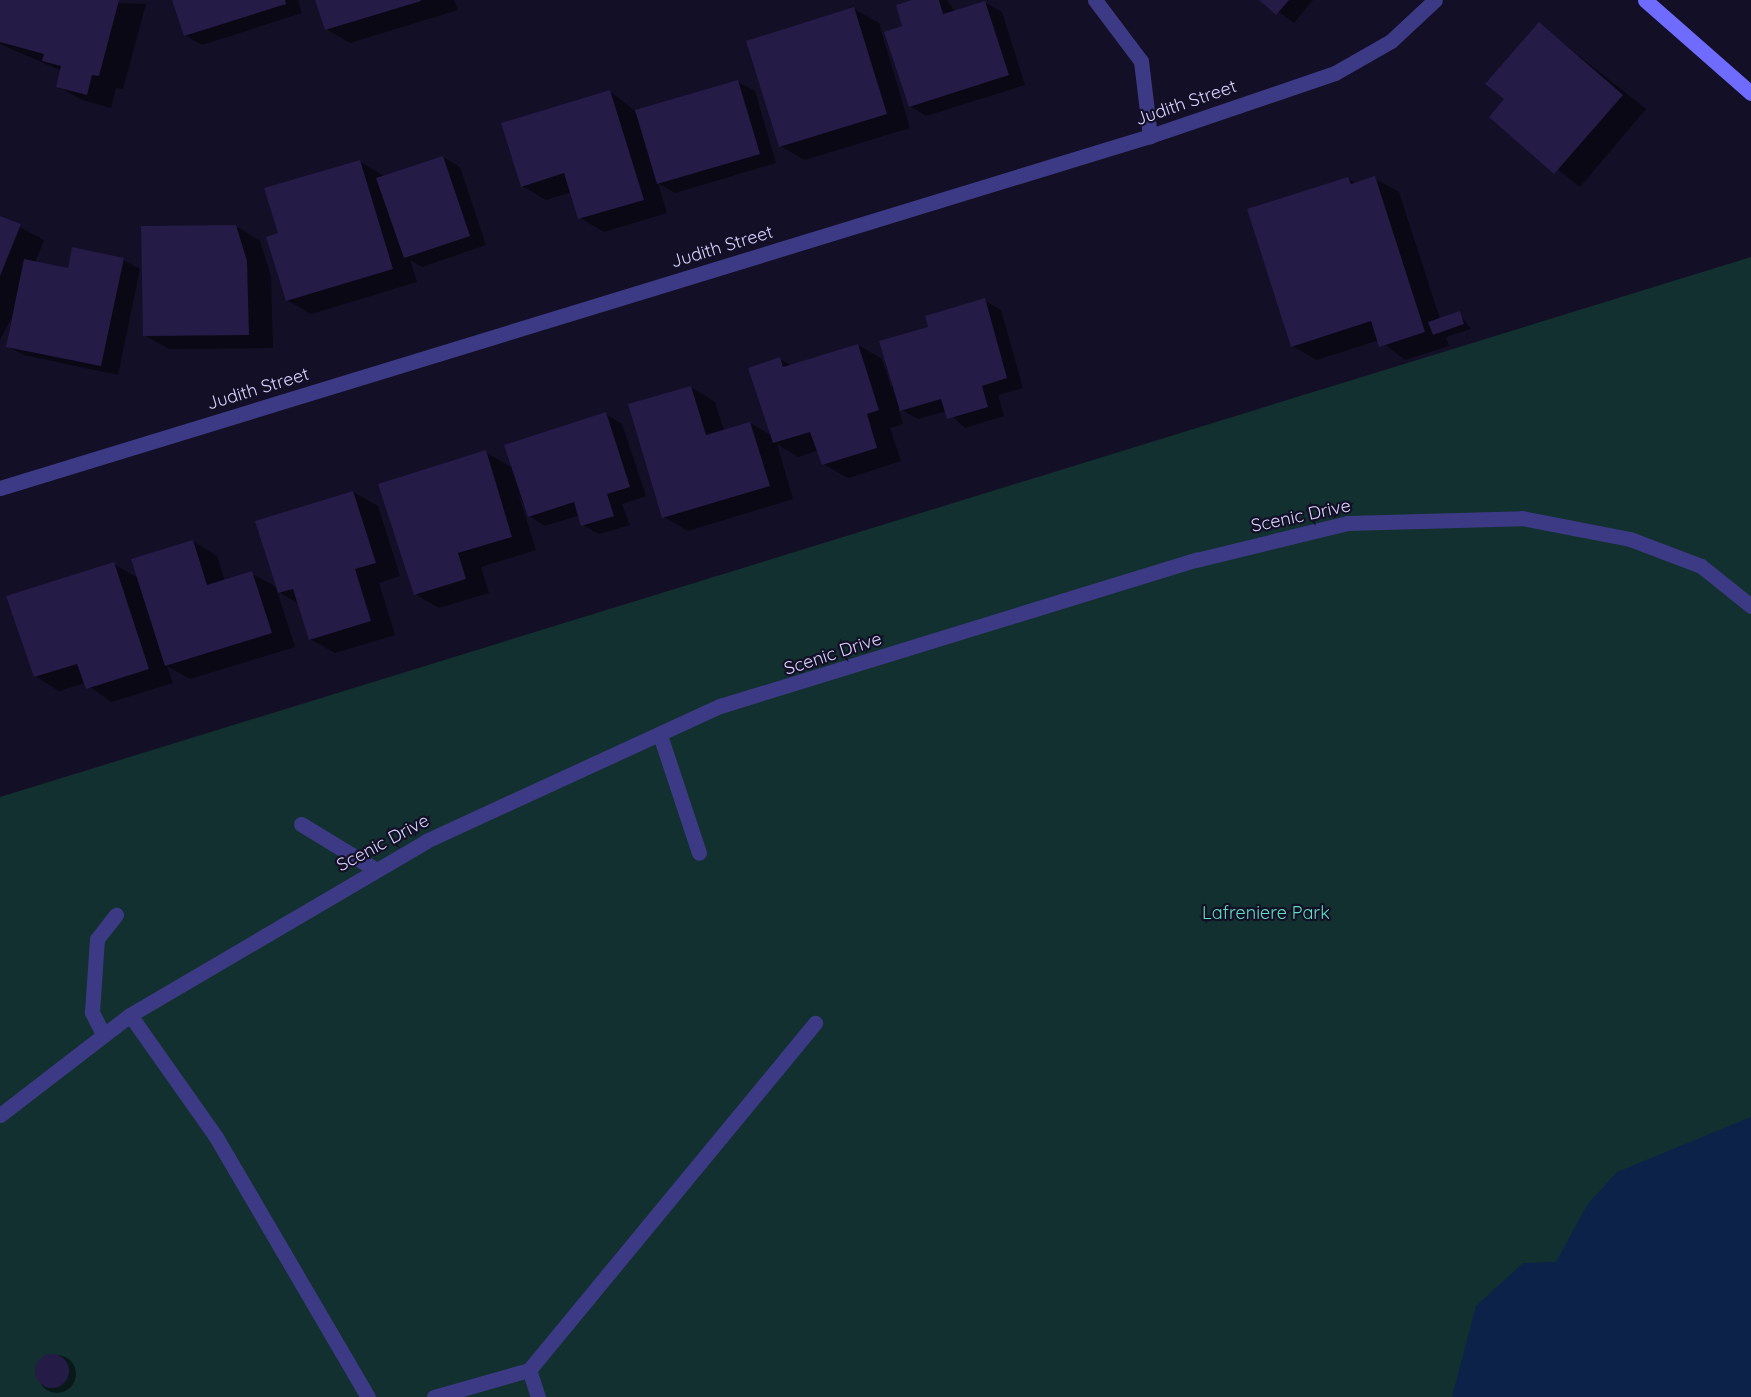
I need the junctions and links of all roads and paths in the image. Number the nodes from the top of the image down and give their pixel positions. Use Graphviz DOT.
graph roads {
  1 [pos="1095,0"];
  2 [pos="1435,0"];
  3 [pos="1645,0"];
  4 [pos="1751,93"];
  5 [pos="1150,136"];
  6 [pos="0,488"];
  7 [pos="1751,606"];
  8 [pos="660,735"];
  9 [pos="301,824"];
  10 [pos="699,853"];
  11 [pos="373,868"];
  12 [pos="116,915"];
  13 [pos="130,1015"];
  14 [pos="816,1023"];
  15 [pos="103,1034"];
  16 [pos="0,1115"];
  17 [pos="529,1370"];
  18 [pos="368,1397"];
  19 [pos="434,1397"];
  20 [pos="538,1397"];
  1 -- 5 [label="street"];
  2 -- 5 [label="street, Judith Street"];
  3 -- 4 [label="main road"];
  5 -- 6 [label="street, Judith Street"];
  7 -- 8 [label="street, Scenic Drive"];
  8 -- 10 [label="street"];
  8 -- 11 [label="street, Scenic Drive"];
  9 -- 11 [label="street"];
  11 -- 13 [label="street, Scenic Drive"];
  12 -- 15 [label="street"];
  13 -- 15 [label="street, Scenic Drive"];
  13 -- 18 [label="street"];
  14 -- 17 [label="street"];
  15 -- 16 [label="street, Scenic Drive"];
  17 -- 19 [label="street"];
  17 -- 20 [label="street"];
}
